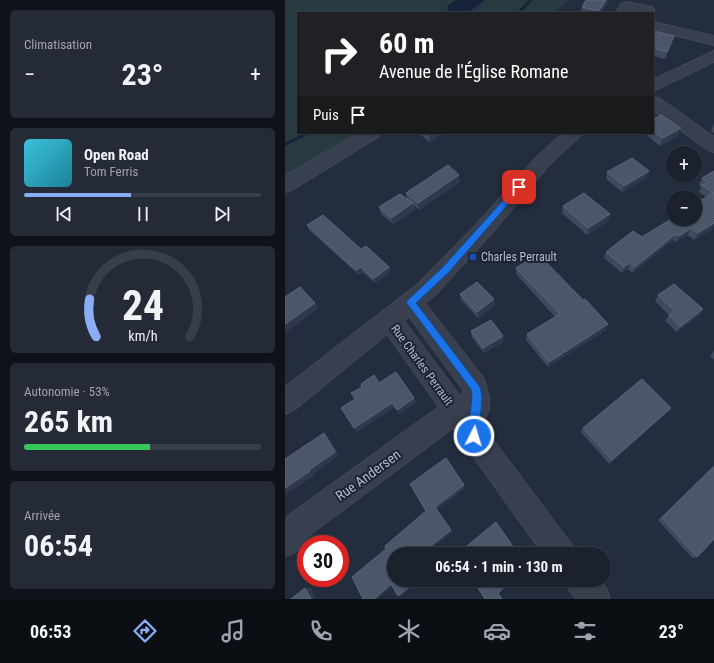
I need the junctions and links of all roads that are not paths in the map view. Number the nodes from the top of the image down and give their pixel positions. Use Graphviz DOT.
graph roads {
  1 [pos="624,12"];
  2 [pos="646,12"];
  3 [pos="654,26"];
  4 [pos="714,41"];
  5 [pos="714,56"];
  6 [pos="654,86"];
  7 [pos="654,103"];
  8 [pos="370,134"];
  9 [pos="573,134"];
  10 [pos="714,146"];
  11 [pos="285,185"];
  12 [pos="411,302"];
  13 [pos="389,320"];
  14 [pos="477,395"];
  15 [pos="285,402"];
  16 [pos="455,411"];
  17 [pos="474,436"];
  18 [pos="285,542"];
  19 [pos="556,547"];
  20 [pos="586,587"];
  21 [pos="595,599"];
  1 -- 2 [label="street"];
  3 -- 4 [label="street"];
  5 -- 6 [label="street"];
  7 -- 10 [label="street"];
  8 -- 11 [label="street"];
  9 -- 12 [label="street"];
  12 -- 13 [label="street"];
  12 -- 14 [label="street"];
  13 -- 15 [label="street"];
  13 -- 16 [label="street, Rue Charles Perrault"];
  14 -- 16 [label="street, Rue Charles Perrault"];
  14 -- 17 [label="street"];
  16 -- 17 [label="street, Rue Charles Perrault"];
  16 -- 18 [label="street, Rue Andersen"];
  17 -- 19 [label="street, Rue Charles Perrault"];
  20 -- 21 [label="street"];
}
